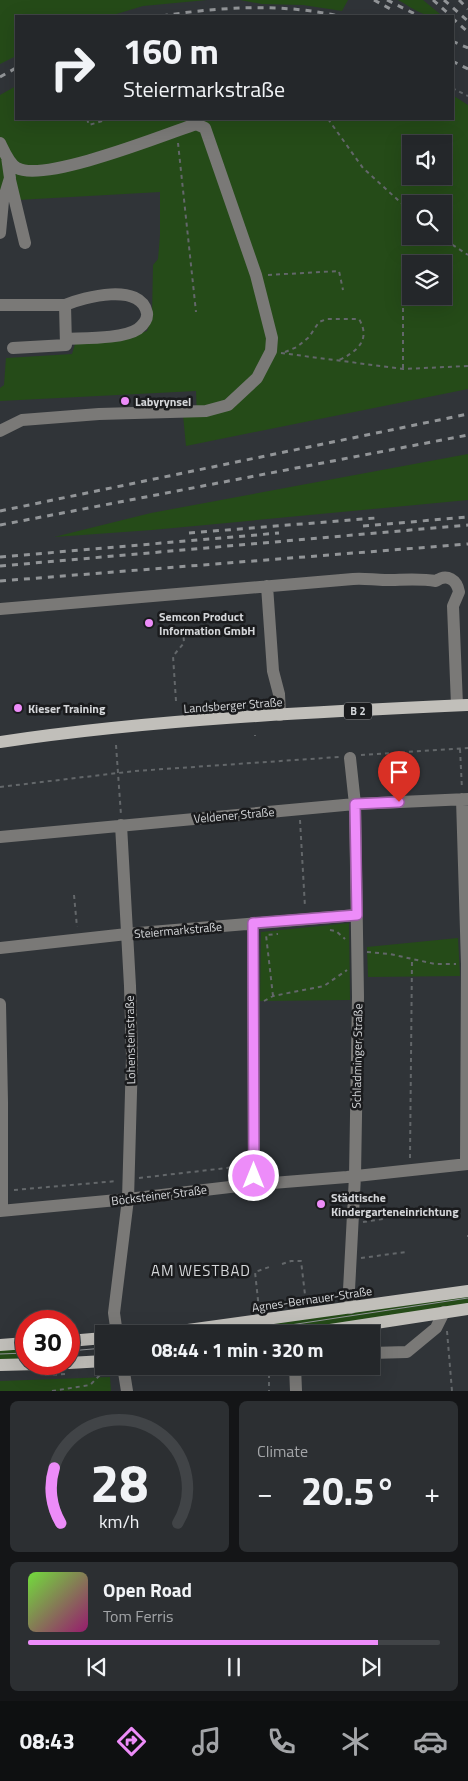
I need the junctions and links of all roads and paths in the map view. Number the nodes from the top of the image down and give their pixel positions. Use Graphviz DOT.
graph roads {
  1 [pos="454,89"];
  2 [pos="468,96"];
  3 [pos="87,120"];
  4 [pos="106,120"];
  5 [pos="329,120"];
  6 [pos="177,130"];
  7 [pos="0,143"];
  8 [pos="7,157"];
  9 [pos="10,178"];
  10 [pos="402,204"];
  11 [pos="0,224"];
  12 [pos="25,243"];
  13 [pos="452,245"];
  14 [pos="468,255"];
  15 [pos="256,275"];
  16 [pos="343,290"];
  17 [pos="0,305"];
  18 [pos="65,305"];
  19 [pos="403,305"];
  20 [pos="196,312"];
  21 [pos="66,339"];
  22 [pos="13,348"];
  23 [pos="277,352"];
  24 [pos="336,361"];
  25 [pos="468,366"];
  26 [pos="403,369"];
  27 [pos="0,431"];
  28 [pos="266,586"];
  29 [pos="0,609"];
  30 [pos="183,629"];
  31 [pos="176,701"];
  32 [pos="463,705"];
  33 [pos="85,714"];
  34 [pos="90,714"];
  35 [pos="280,715"];
  36 [pos="0,742"];
  37 [pos="116,745"];
  38 [pos="468,748"];
  39 [pos="460,749"];
  40 [pos="349,757"];
  41 [pos="117,773"];
  42 [pos="0,787"];
  43 [pos="465,799"];
  44 [pos="355,804"];
  45 [pos="299,809"];
  46 [pos="121,825"];
  47 [pos="0,837"];
  48 [pos="74,895"];
  49 [pos="305,912"];
  50 [pos="357,915"];
  51 [pos="253,923"];
  52 [pos="328,930"];
  53 [pos="127,934"];
  54 [pos="284,934"];
  55 [pos="79,939"];
  56 [pos="346,941"];
  57 [pos="0,948"];
  58 [pos="364,952"];
  59 [pos="412,959"];
  60 [pos="461,964"];
  61 [pos="352,965"];
  62 [pos="273,996"];
  63 [pos="260,1003"];
  64 [pos="0,1004"];
  65 [pos="1,1102"];
  66 [pos="467,1164"];
  67 [pos="248,1166"];
  68 [pos="410,1170"];
  69 [pos="355,1176"];
  70 [pos="137,1178"];
  71 [pos="120,1180"];
  72 [pos="254,1184"];
  73 [pos="7,1191"];
  74 [pos="128,1199"];
  75 [pos="1,1211"];
  76 [pos="383,1219"];
  77 [pos="358,1222"];
  78 [pos="406,1252"];
  79 [pos="355,1259"];
  80 [pos="282,1264"];
  81 [pos="272,1266"];
  82 [pos="468,1291"];
  83 [pos="306,1304"];
  84 [pos="351,1308"];
  85 [pos="468,1309"];
  86 [pos="259,1311"];
  87 [pos="444,1312"];
  88 [pos="116,1325"];
  89 [pos="225,1325"];
  90 [pos="361,1325"];
  91 [pos="447,1326"];
  92 [pos="95,1339"];
  93 [pos="80,1340"];
  94 [pos="15,1344"];
  95 [pos="0,1345"];
  96 [pos="380,1353"];
  97 [pos="0,1365"];
  98 [pos="15,1367"];
  99 [pos="80,1368"];
  100 [pos="95,1368"];
  101 [pos="99,1375"];
  102 [pos="128,1375"];
  103 [pos="269,1375"];
  104 [pos="295,1375"];
  105 [pos="52,1391"];
  106 [pos="127,1391"];
  107 [pos="269,1391"];
  108 [pos="296,1391"];
  109 [pos="452,1391"];
  1 -- 2 [label="path"];
  3 -- 4 [label="path"];
  5 -- 10 [label="path"];
  6 -- 8 [label="street"];
  6 -- 15 [label="street"];
  6 -- 20 [label="path"];
  7 -- 8 [label="street"];
  8 -- 9 [label="street"];
  9 -- 11 [label="street"];
  9 -- 12 [label="street"];
  13 -- 14 [label="path"];
  15 -- 16 [label="path"];
  15 -- 23 [label="street"];
  17 -- 18 [label="street"];
  18 -- 21 [label="street"];
  18 -- 21 [label="street"];
  19 -- 26 [label="path"];
  21 -- 22 [label="street"];
  23 -- 24 [label="path"];
  23 -- 24 [label="path"];
  23 -- 27 [label="street"];
  24 -- 26 [label="path"];
  25 -- 26 [label="path"];
  28 -- 29 [label="street"];
  28 -- 32 [label="street"];
  28 -- 35 [label="street"];
  30 -- 31 [label="path"];
  32 -- 35 [label="main road, Landsberger Straße / B 2"];
  33 -- 34 [label="path"];
  35 -- 36 [label="main road, Landsberger Straße / B 2"];
  37 -- 41 [label="path"];
  38 -- 39 [label="path"];
  39 -- 40 [label="path"];
  39 -- 43 [label="path"];
  40 -- 41 [label="path"];
  40 -- 44 [label="street, Schladminger Straße"];
  41 -- 42 [label="path"];
  41 -- 46 [label="path"];
  43 -- 44 [label="street, Veldener Straße"];
  43 -- 66 [label="street"];
  44 -- 45 [label="street, Veldener Straße"];
  44 -- 50 [label="street, Schladminger Straße"];
  45 -- 46 [label="street, Veldener Straße"];
  45 -- 49 [label="path"];
  46 -- 47 [label="street, Veldener Straße"];
  46 -- 53 [label="street, Lohensteinstraße"];
  48 -- 55 [label="path"];
  50 -- 51 [label="street, Steiermarkstraße"];
  50 -- 69 [label="street, Schladminger Straße"];
  51 -- 53 [label="street, Steiermarkstraße"];
  51 -- 72 [label="street"];
  52 -- 56 [label="path"];
  53 -- 55 [label="street, Steiermarkstraße"];
  53 -- 74 [label="street, Lohensteinstraße"];
  54 -- 62 [label="path"];
  55 -- 57 [label="street, Steiermarkstraße"];
  58 -- 59 [label="path"];
  59 -- 60 [label="path"];
  59 -- 68 [label="path"];
  61 -- 62 [label="path"];
  62 -- 63 [label="path"];
  64 -- 65 [label="street"];
  65 -- 75 [label="street"];
  66 -- 68 [label="street, Böcksteiner Straße"];
  67 -- 70 [label="path"];
  68 -- 69 [label="street, Böcksteiner Straße"];
  69 -- 72 [label="street, Böcksteiner Straße"];
  69 -- 84 [label="street, Schladminger Straße"];
  71 -- 73 [label="path"];
  72 -- 74 [label="street, Böcksteiner Straße"];
  74 -- 75 [label="street, Böcksteiner Straße"];
  74 -- 88 [label="street, Lohensteinstraße"];
  76 -- 77 [label="path"];
  78 -- 79 [label="path"];
  80 -- 83 [label="path"];
  81 -- 86 [label="path"];
  82 -- 84 [label="main road, Agnes-Bernauer-Straße"];
  84 -- 89 [label="main road, Agnes-Bernauer-Straße"];
  85 -- 87 [label="main road"];
  87 -- 90 [label="main road"];
  87 -- 96 [label="street"];
  91 -- 109 [label="path"];
  92 -- 93 [label="main road"];
  94 -- 95 [label="main road"];
  97 -- 98 [label="main road"];
  99 -- 100 [label="main road"];
  101 -- 105 [label="path"];
  102 -- 106 [label="street"];
  103 -- 107 [label="path"];
  104 -- 108 [label="street"];
}
